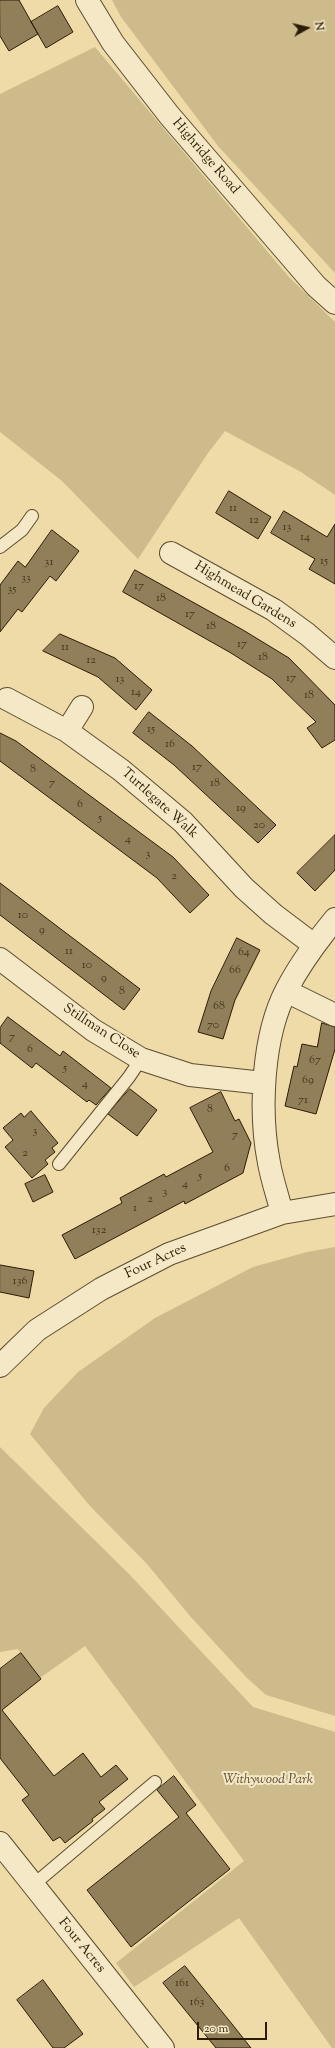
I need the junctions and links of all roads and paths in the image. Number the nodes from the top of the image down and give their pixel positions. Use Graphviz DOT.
graph roads {
  1 [pos="87,0"];
  2 [pos="335,303"];
  3 [pos="32,516"];
  4 [pos="0,548"];
  5 [pos="171,553"];
  6 [pos="335,658"];
  7 [pos="6,699"];
  8 [pos="82,707"];
  9 [pos="67,731"];
  10 [pos="335,919"];
  11 [pos="314,945"];
  12 [pos="0,959"];
  13 [pos="286,991"];
  14 [pos="335,1015"];
  15 [pos="141,1059"];
  16 [pos="263,1083"];
  17 [pos="59,1164"];
  18 [pos="335,1204"];
  19 [pos="282,1213"];
  20 [pos="1,1364"];
  21 [pos="155,1782"];
  22 [pos="0,1844"];
  23 [pos="32,1886"];
  24 [pos="163,2048"];
  1 -- 2 [label="street, Highridge Road"];
  3 -- 4 [label="lane"];
  5 -- 6 [label="street, Highmead Gardens"];
  7 -- 9 [label="street, Turtlegate Walk"];
  8 -- 9 [label="street"];
  9 -- 11 [label="street, Turtlegate Walk"];
  10 -- 11 [label="street"];
  11 -- 13 [label="street"];
  12 -- 15 [label="street, Stillman Close"];
  13 -- 14 [label="street"];
  13 -- 16 [label="street"];
  15 -- 16 [label="street, Stillman Close"];
  15 -- 17 [label="lane"];
  16 -- 19 [label="street"];
  18 -- 19 [label="street, Four Acres"];
  19 -- 20 [label="street, Four Acres"];
  21 -- 23 [label="lane"];
  22 -- 23 [label="street, Four Acres"];
  23 -- 24 [label="street, Four Acres"];
}
